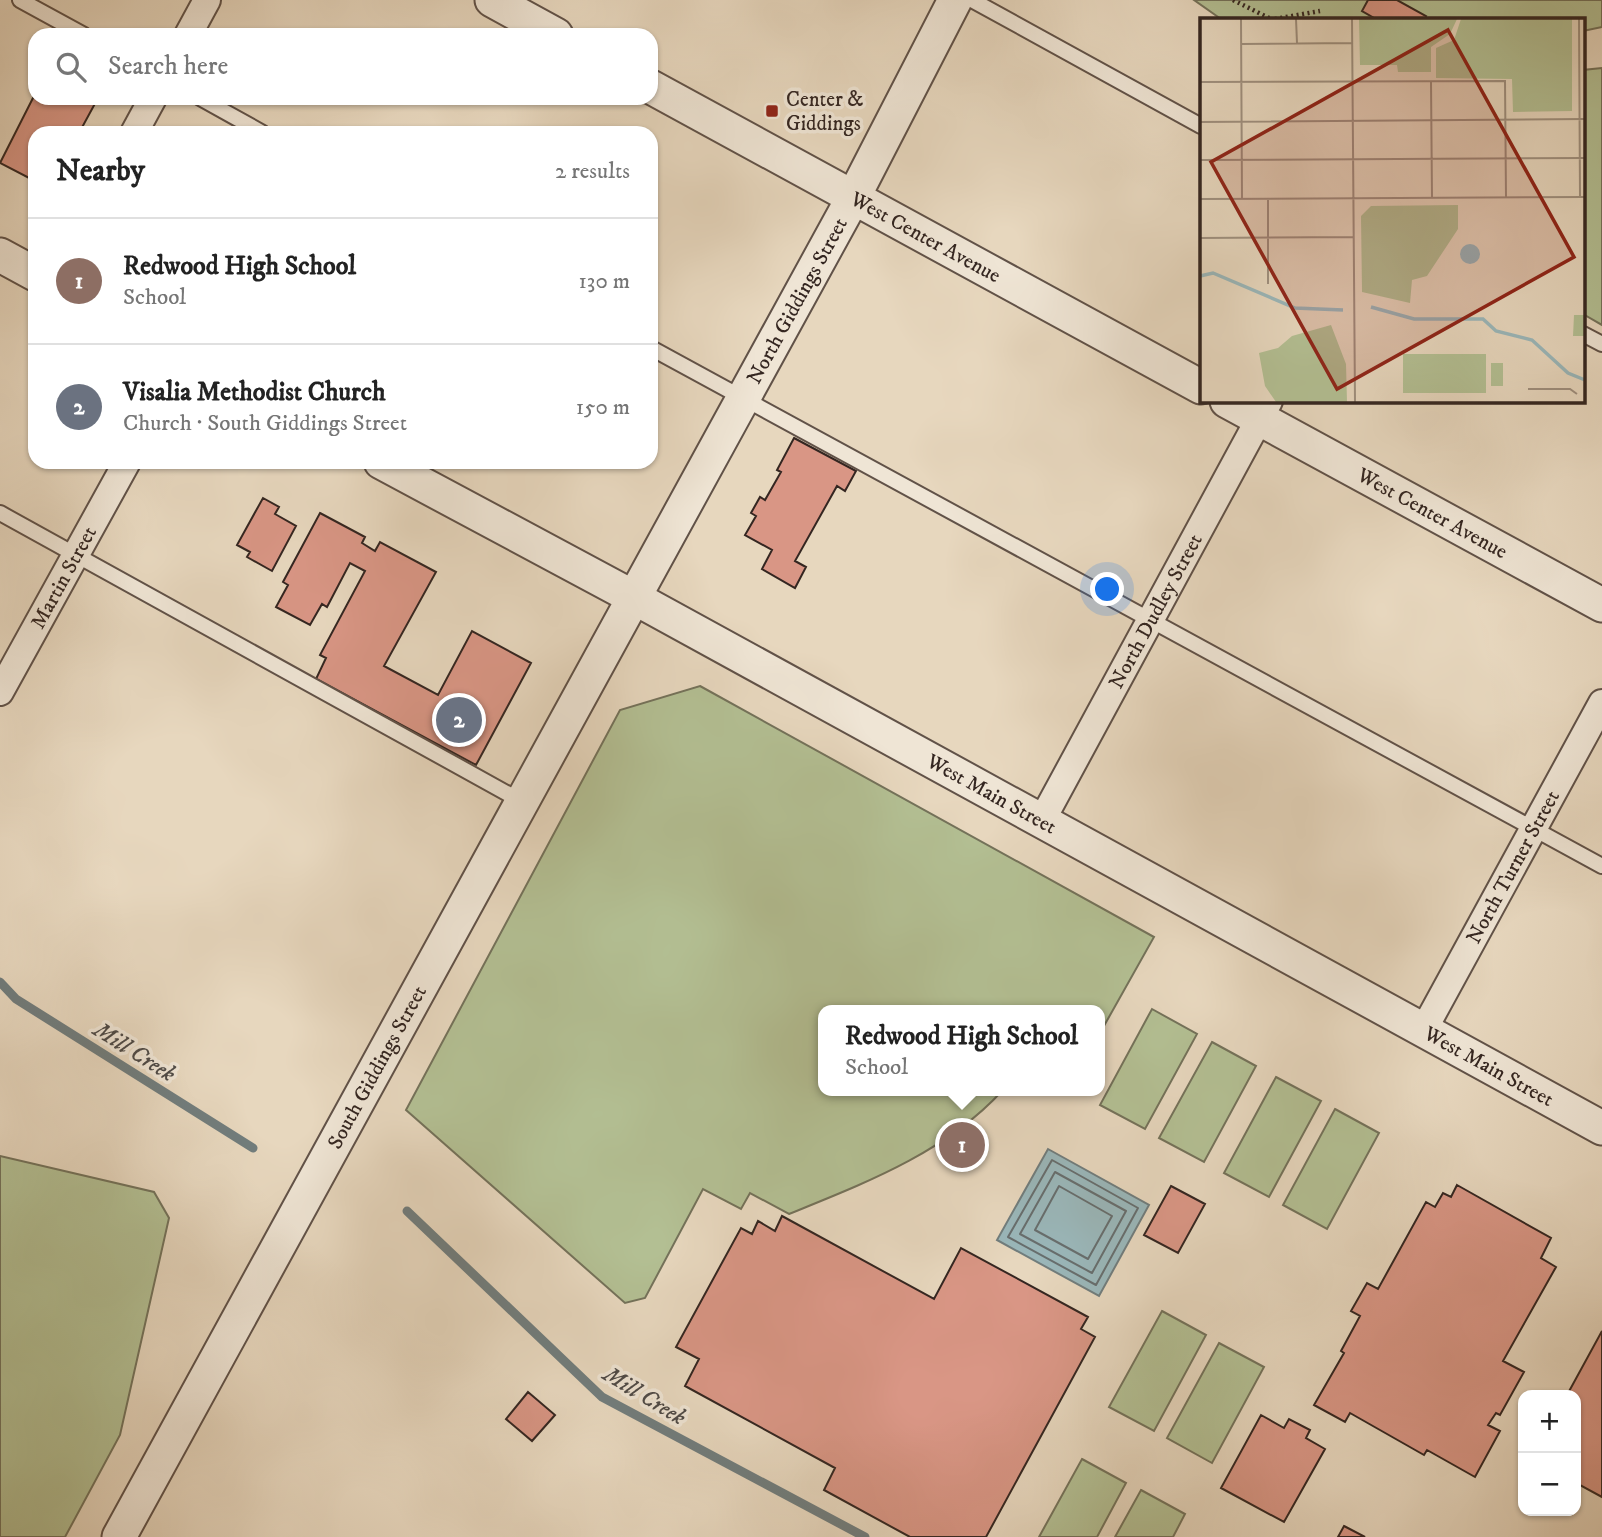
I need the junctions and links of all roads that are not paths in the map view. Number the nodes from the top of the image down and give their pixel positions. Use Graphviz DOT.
graph roads {
  1 [pos="20,0"];
  2 [pos="207,0"];
  3 [pos="492,0"];
  4 [pos="955,0"];
  5 [pos="972,0"];
  6 [pos="71,28"];
  7 [pos="192,28"];
  8 [pos="543,28"];
  9 [pos="658,91"];
  10 [pos="149,105"];
  11 [pos="213,105"];
  12 [pos="138,126"];
  13 [pos="250,126"];
  14 [pos="1200,126"];
  15 [pos="853,198"];
  16 [pos="0,255"];
  17 [pos="28,270"];
  18 [pos="1584,335"];
  19 [pos="1602,344"];
  20 [pos="658,352"];
  21 [pos="1200,386"];
  22 [pos="743,398"];
  23 [pos="1231,402"];
  24 [pos="1264,410"];
  25 [pos="123,469"];
  26 [pos="394,469"];
  27 [pos="0,513"];
  28 [pos="76,554"];
  29 [pos="633,597"];
  30 [pos="1602,605"];
  31 [pos="1150,620"];
  32 [pos="0,692"];
  33 [pos="1602,703"];
  34 [pos="521,801"];
  35 [pos="1041,822"];
  36 [pos="1533,829"];
  37 [pos="1602,866"];
  38 [pos="1423,1031"];
  39 [pos="1602,1128"];
  40 [pos="119,1537"];
  1 -- 6 [label="lane"];
  2 -- 7 [label="street"];
  3 -- 8 [label="street"];
  4 -- 15 [label="street, North Giddings Street"];
  5 -- 14 [label="lane"];
  9 -- 15 [label="street, West Center Avenue"];
  10 -- 12 [label="street"];
  11 -- 13 [label="lane"];
  15 -- 21 [label="street, West Center Avenue"];
  15 -- 22 [label="street, North Giddings Street"];
  16 -- 17 [label="street"];
  18 -- 19 [label="lane"];
  20 -- 22 [label="lane"];
  22 -- 29 [label="street, North Giddings Street"];
  22 -- 31 [label="lane"];
  23 -- 24 [label="street, West Center Avenue"];
  24 -- 30 [label="street, West Center Avenue"];
  24 -- 31 [label="street, North Dudley Street"];
  25 -- 28 [label="street, Martin Street"];
  26 -- 29 [label="street, West Main Street"];
  27 -- 28 [label="lane"];
  28 -- 32 [label="street, Martin Street"];
  28 -- 34 [label="lane"];
  29 -- 34 [label="street, South Giddings Street"];
  29 -- 35 [label="street, West Main Street"];
  31 -- 35 [label="street, North Dudley Street"];
  31 -- 36 [label="lane"];
  33 -- 36 [label="street, North Turner Street"];
  34 -- 40 [label="street, South Giddings Street"];
  35 -- 38 [label="street, West Main Street"];
  36 -- 37 [label="lane"];
  36 -- 38 [label="street, North Turner Street"];
  38 -- 39 [label="street, West Main Street"];
}
